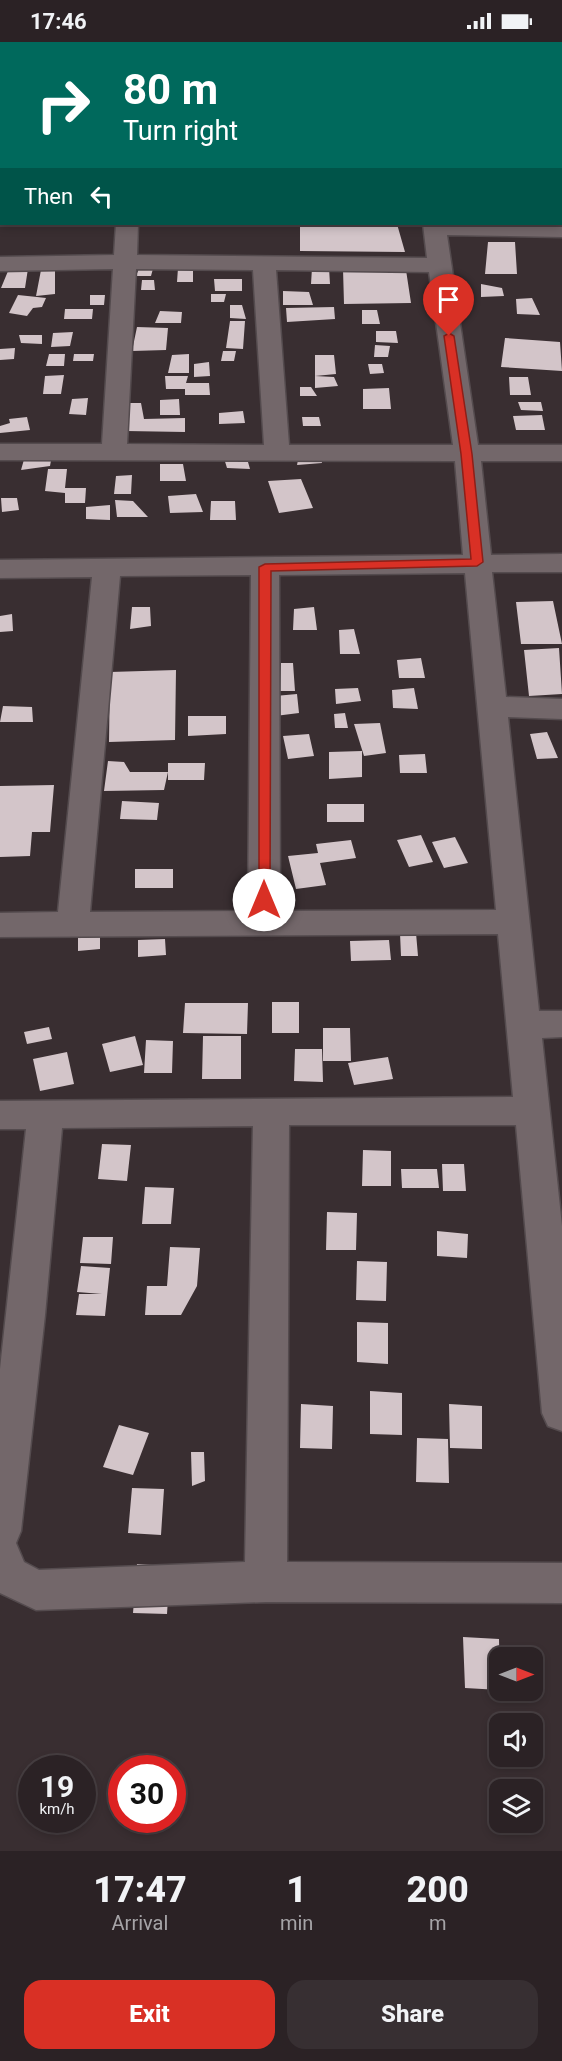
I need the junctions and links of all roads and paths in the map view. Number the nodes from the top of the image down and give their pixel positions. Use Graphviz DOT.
graph roads {
  1 [pos="127,225"];
  2 [pos="434,226"];
  3 [pos="562,230"];
  4 [pos="123,262"];
  5 [pos="0,264"];
  6 [pos="264,264"];
  7 [pos="439,265"];
  8 [pos="0,452"];
  9 [pos="114,452"];
  10 [pos="277,453"];
  11 [pos="562,453"];
  12 [pos="467,454"];
  13 [pos="477,562"];
  14 [pos="562,563"];
  15 [pos="107,567"];
  16 [pos="265,567"];
  17 [pos="0,569"];
  18 [pos="494,706"];
  19 [pos="562,709"];
  20 [pos="512,922"];
  21 [pos="264,923"];
  22 [pos="73,924"];
  23 [pos="0,925"];
  24 [pos="562,1024"];
  25 [pos="522,1025"];
  26 [pos="271,1111"];
  27 [pos="531,1112"];
  28 [pos="0,1115"];
  29 [pos="45,1115"];
  30 [pos="553,1245"];
  31 [pos="562,1413"];
  32 [pos="0,1531"];
  33 [pos="0,1555"];
  34 [pos="266,1582"];
  35 [pos="562,1583"];
  1 -- 4 [label="street"];
  2 -- 3 [label="street"];
  2 -- 7 [label="street"];
  4 -- 5 [label="street"];
  4 -- 6 [label="street"];
  4 -- 9 [label="street"];
  6 -- 7 [label="street"];
  6 -- 10 [label="street"];
  7 -- 12 [label="street"];
  8 -- 9 [label="street"];
  9 -- 10 [label="street"];
  10 -- 12 [label="street"];
  11 -- 12 [label="street"];
  12 -- 13 [label="street"];
  13 -- 14 [label="street"];
  13 -- 16 [label="street"];
  13 -- 18 [label="street"];
  15 -- 16 [label="street"];
  15 -- 17 [label="street"];
  15 -- 22 [label="street"];
  16 -- 21 [label="street"];
  18 -- 19 [label="street"];
  18 -- 20 [label="street"];
  20 -- 21 [label="street"];
  20 -- 25 [label="street"];
  21 -- 22 [label="street"];
  22 -- 23 [label="street"];
  24 -- 25 [label="street"];
  25 -- 27 [label="street"];
  26 -- 27 [label="street"];
  26 -- 29 [label="street"];
  26 -- 34 [label="street"];
  27 -- 30 [label="street"];
  28 -- 29 [label="street"];
  29 -- 32 [label="street"];
  30 -- 31 [label="street"];
  33 -- 34 [label="street"];
  34 -- 35 [label="street"];
}
